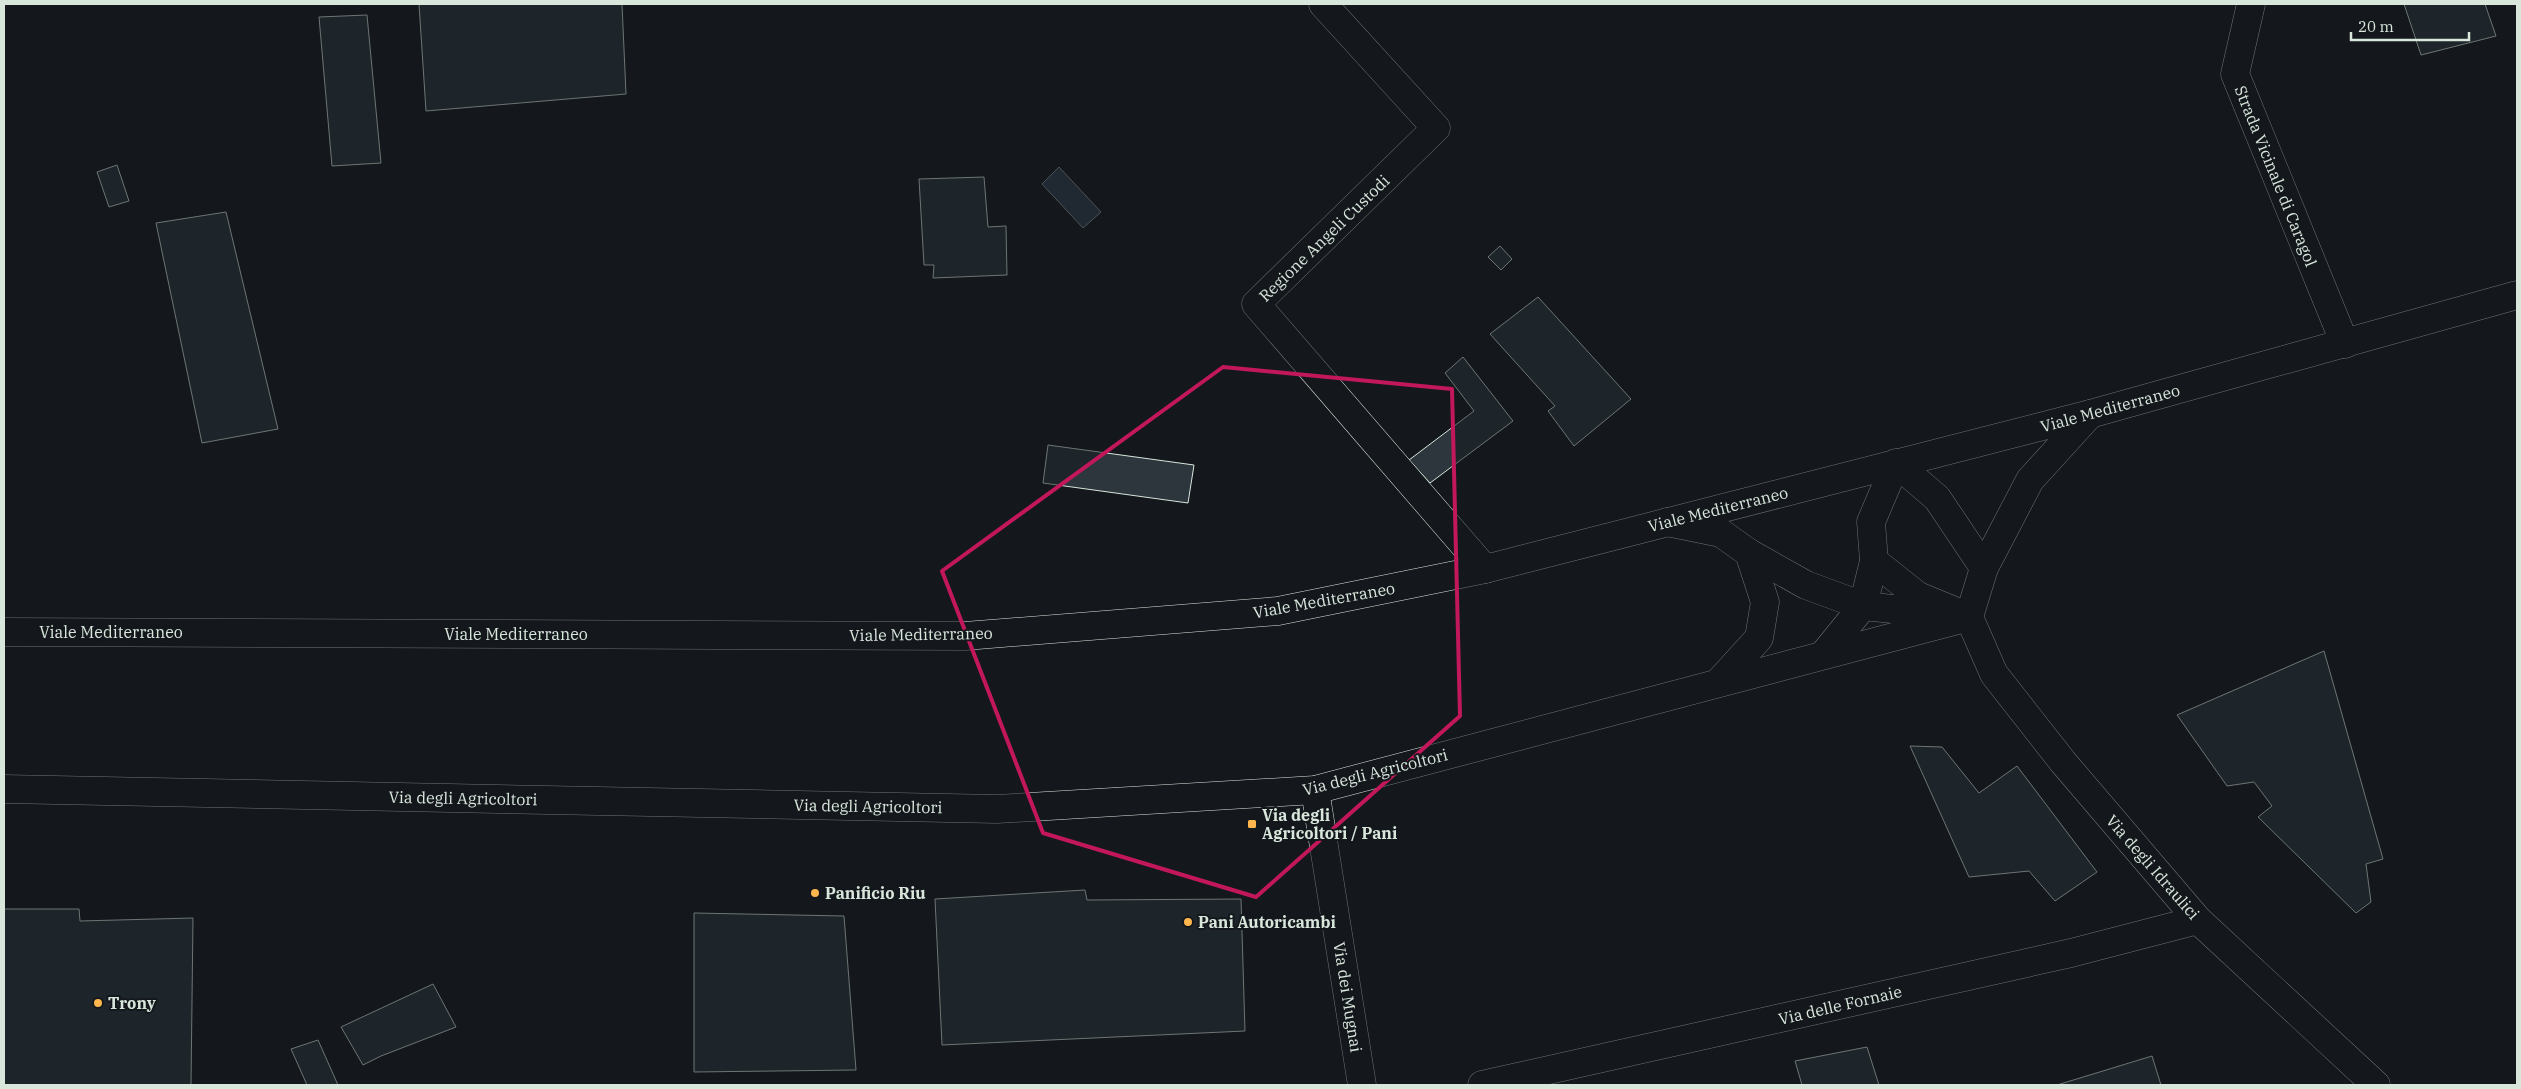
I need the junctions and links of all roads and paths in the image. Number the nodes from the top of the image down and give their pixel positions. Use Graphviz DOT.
graph roads {
  1 [pos="1323,4"];
  2 [pos="2251,4"];
  3 [pos="2517,296"];
  4 [pos="2345,344"];
  5 [pos="2090,414"];
  6 [pos="1896,463"];
  7 [pos="1667,522"];
  8 [pos="1749,553"];
  9 [pos="1874,561"];
  10 [pos="1486,568"];
  11 [pos="1984,568"];
  12 [pos="1863,606"];
  13 [pos="1969,617"];
  14 [pos="4,632"];
  15 [pos="1824,654"];
  16 [pos="1718,683"];
  17 [pos="4,789"];
  18 [pos="1315,790"];
  19 [pos="2198,920"];
  20 [pos="1362,1085"];
  21 [pos="1482,1085"];
  22 [pos="2376,1085"];
  1 -- 10 [label="street, Regione Angeli Custodi"];
  2 -- 4 [label="street, Strada Vicinale di Caragol"];
  3 -- 4 [label="street, Viale Mediterraneo"];
  4 -- 5 [label="street, Viale Mediterraneo"];
  5 -- 6 [label="street, Viale Mediterraneo"];
  5 -- 11 [label="street"];
  6 -- 7 [label="street, Viale Mediterraneo"];
  6 -- 9 [label="street"];
  6 -- 11 [label="street"];
  7 -- 8 [label="street"];
  7 -- 10 [label="street, Viale Mediterraneo"];
  8 -- 12 [label="street"];
  8 -- 16 [label="street"];
  9 -- 12 [label="street"];
  9 -- 13 [label="street"];
  10 -- 14 [label="street, Viale Mediterraneo"];
  11 -- 13 [label="street"];
  12 -- 13 [label="street"];
  12 -- 15 [label="street"];
  13 -- 15 [label="street, Via degli Agricoltori"];
  13 -- 19 [label="street, Via degli Idraulici"];
  15 -- 16 [label="street, Via degli Agricoltori"];
  16 -- 18 [label="street, Via degli Agricoltori"];
  17 -- 18 [label="street, Via degli Agricoltori"];
  18 -- 20 [label="street, Via dei Mugnai"];
  19 -- 21 [label="street, Via delle Fornaie"];
  19 -- 22 [label="street, Via degli Idraulici"];
}
